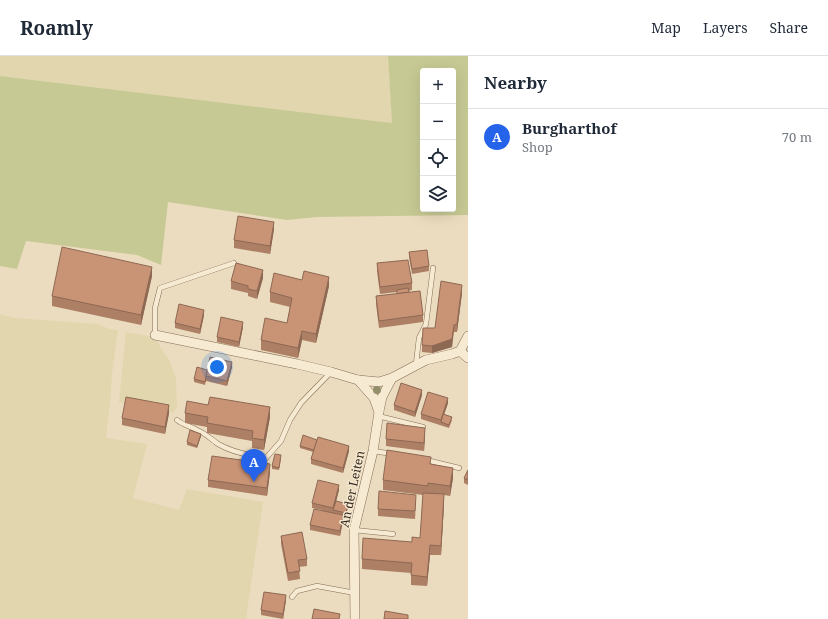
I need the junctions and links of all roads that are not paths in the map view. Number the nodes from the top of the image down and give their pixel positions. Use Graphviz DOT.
graph roads {
  1 [pos="234,263"];
  2 [pos="433,268"];
  3 [pos="155,335"];
  4 [pos="468,336"];
  5 [pos="460,351"];
  6 [pos="468,358"];
  7 [pos="416,364"];
  8 [pos="331,372"];
  9 [pos="392,378"];
  10 [pos="358,380"];
  11 [pos="379,414"];
  12 [pos="178,420"];
  13 [pos="423,427"];
  14 [pos="373,451"];
  15 [pos="402,456"];
  16 [pos="424,459"];
  17 [pos="459,468"];
  18 [pos="354,530"];
  19 [pos="393,534"];
  20 [pos="355,593"];
  21 [pos="292,597"];
  22 [pos="355,619"];
  1 -- 3 [label="lane"];
  2 -- 7 [label="lane"];
  3 -- 8 [label="street"];
  4 -- 5 [label="street"];
  5 -- 6 [label="street"];
  5 -- 7 [label="street"];
  7 -- 9 [label="street"];
  8 -- 10 [label="street"];
  8 -- 12 [label="lane"];
  9 -- 10 [label="street"];
  9 -- 11 [label="street, An der Leiten"];
  10 -- 11 [label="street"];
  11 -- 13 [label="lane"];
  11 -- 14 [label="street, An der Leiten"];
  14 -- 15 [label="lane"];
  14 -- 18 [label="street, An der Leiten"];
  16 -- 17 [label="lane"];
  18 -- 19 [label="lane"];
  18 -- 20 [label="street, An der Leiten"];
  20 -- 21 [label="lane"];
  20 -- 22 [label="street, An der Leiten"];
}
